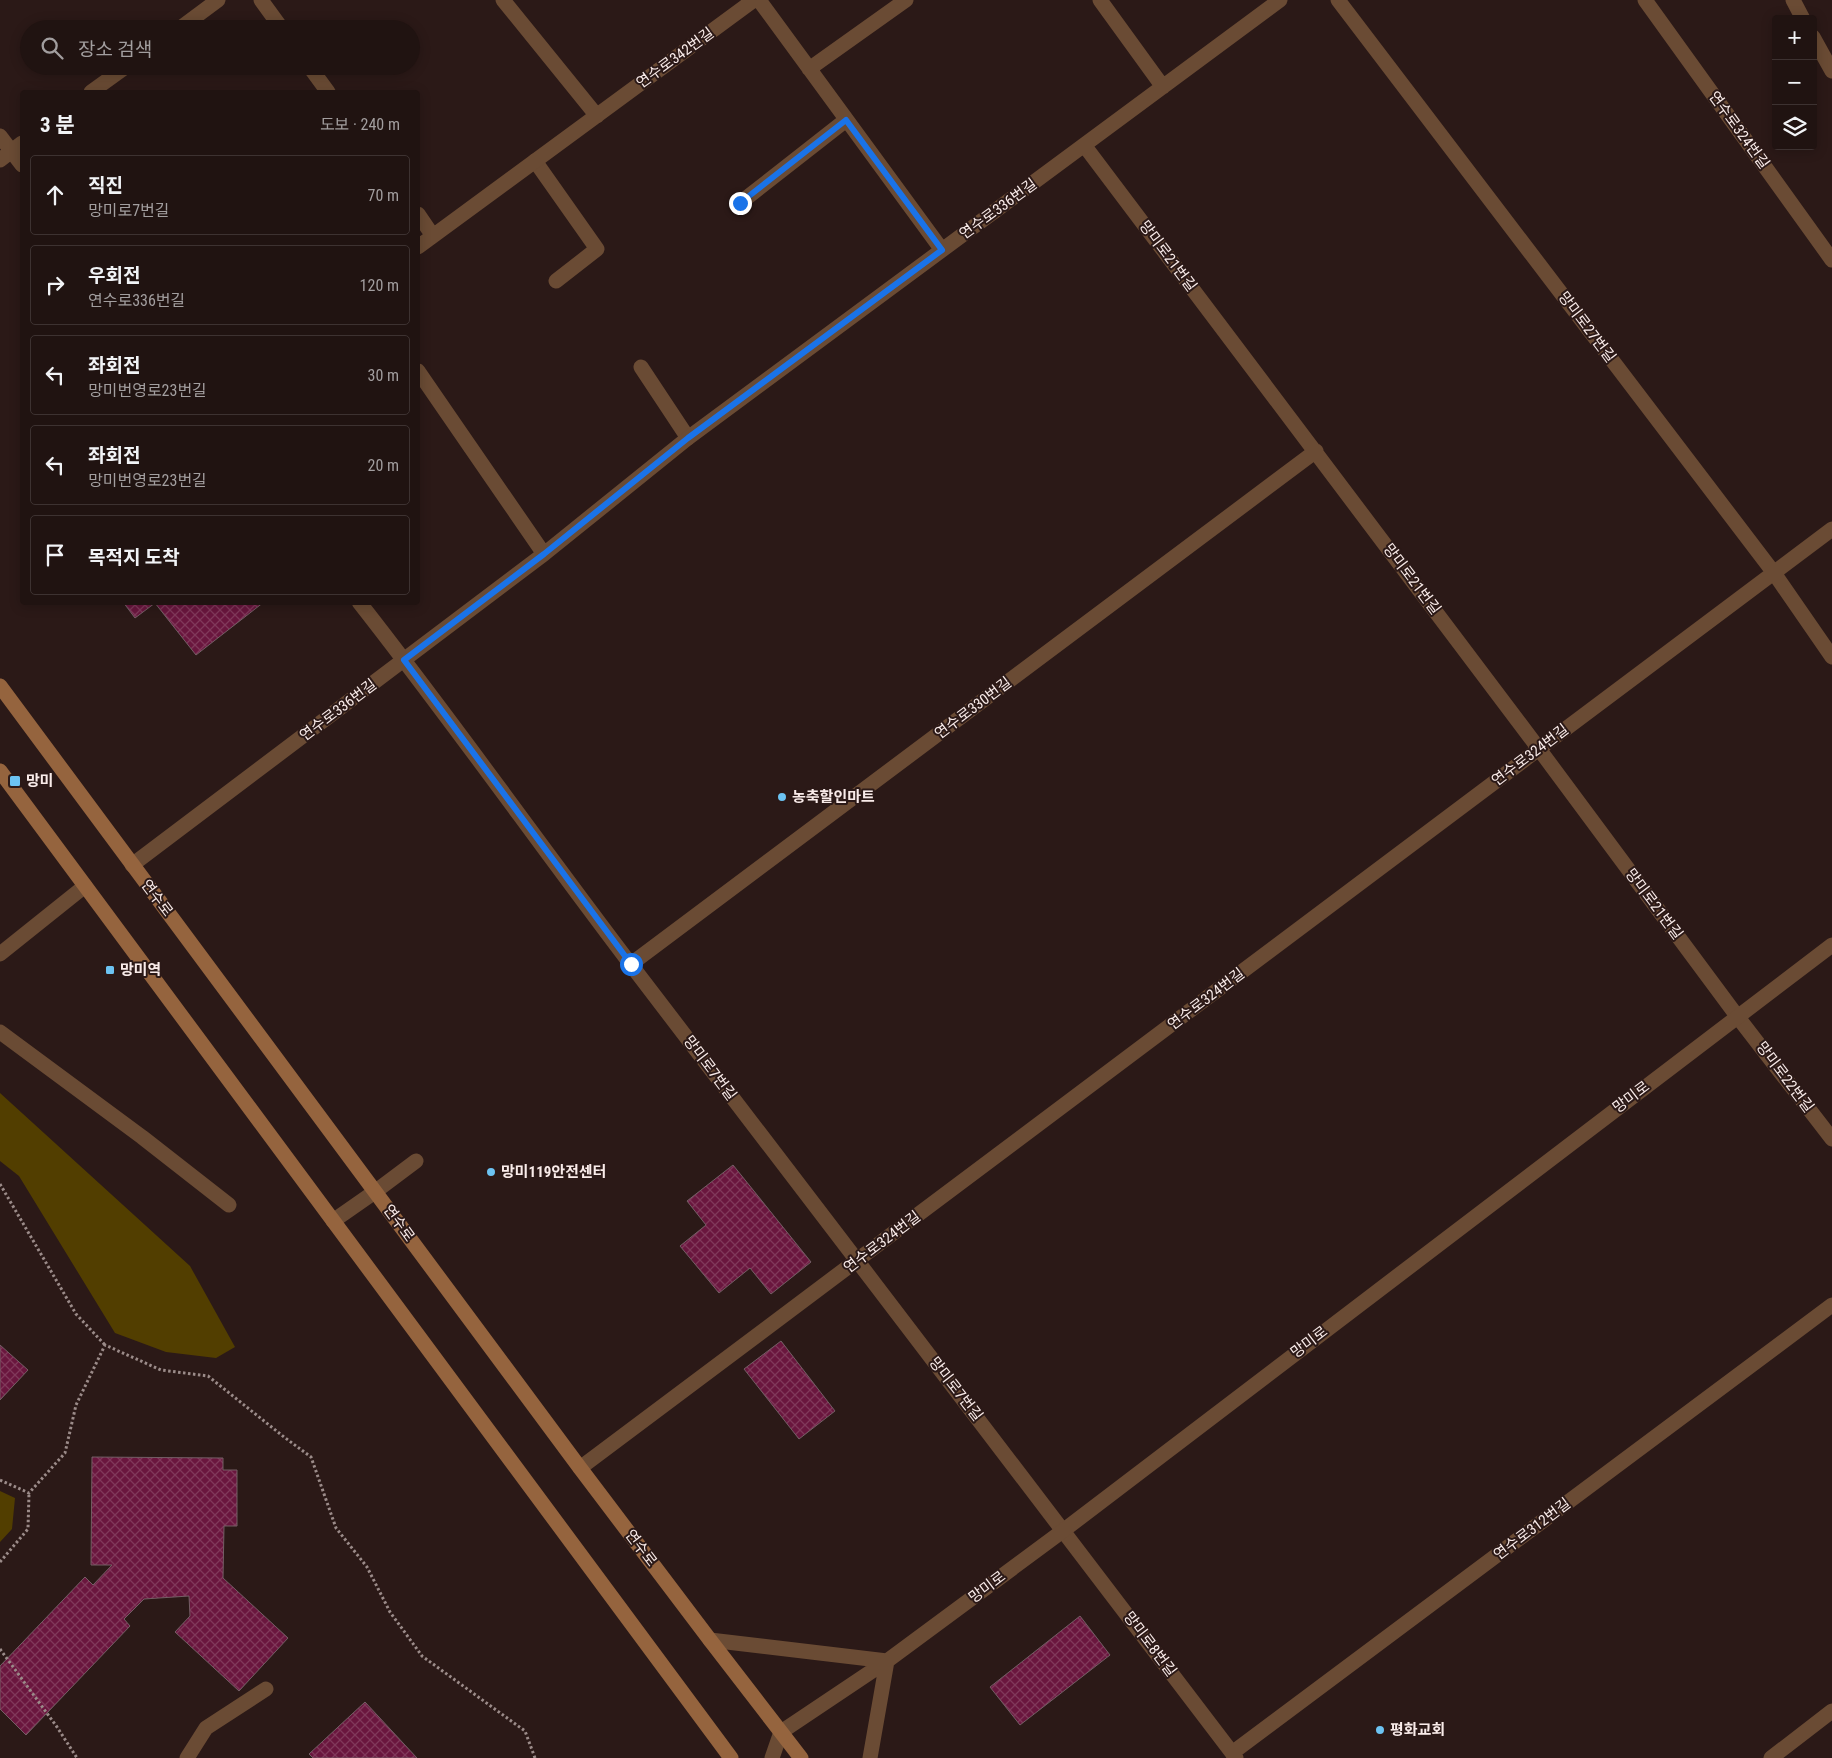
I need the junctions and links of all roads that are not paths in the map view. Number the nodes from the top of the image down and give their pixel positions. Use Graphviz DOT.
graph roads {
  1 [pos="218,0"];
  2 [pos="261,0"];
  3 [pos="503,0"];
  4 [pos="754,0"];
  5 [pos="759,0"];
  6 [pos="906,0"];
  7 [pos="1100,0"];
  8 [pos="1280,0"];
  9 [pos="1338,0"];
  10 [pos="1646,0"];
  11 [pos="1794,0"];
  12 [pos="1801,15"];
  13 [pos="190,20"];
  14 [pos="275,20"];
  15 [pos="1817,44"];
  16 [pos="809,69"];
  17 [pos="1832,71"];
  18 [pos="115,75"];
  19 [pos="316,75"];
  20 [pos="1163,87"];
  21 [pos="95,90"];
  22 [pos="327,90"];
  23 [pos="596,116"];
  24 [pos="846,120"];
  25 [pos="0,136"];
  26 [pos="1084,145"];
  27 [pos="11,151"];
  28 [pos="535,161"];
  29 [pos="20,162"];
  30 [pos="740,203"];
  31 [pos="420,217"];
  32 [pos="433,236"];
  33 [pos="420,246"];
  34 [pos="942,250"];
  35 [pos="1832,260"];
  36 [pos="556,281"];
  37 [pos="641,366"];
  38 [pos="420,374"];
  39 [pos="688,438"];
  40 [pos="1316,451"];
  41 [pos="1832,529"];
  42 [pos="544,554"];
  43 [pos="1774,573"];
  44 [pos="362,605"];
  45 [pos="1832,657"];
  46 [pos="404,660"];
  47 [pos="0,686"];
  48 [pos="1539,749"];
  49 [pos="0,771"];
  50 [pos="132,865"];
  51 [pos="85,886"];
  52 [pos="1832,945"];
  53 [pos="0,954"];
  54 [pos="631,964"];
  55 [pos="1737,1016"];
  56 [pos="0,1032"];
  57 [pos="1832,1139"];
  58 [pos="416,1161"];
  59 [pos="376,1191"];
  60 [pos="229,1205"];
  61 [pos="333,1221"];
  62 [pos="857,1261"];
  63 [pos="1832,1305"];
  64 [pos="580,1468"];
  65 [pos="1064,1530"];
  66 [pos="710,1640"];
  67 [pos="887,1660"];
  68 [pos="266,1689"];
  69 [pos="1832,1711"];
  70 [pos="781,1732"];
  71 [pos="1234,1755"];
  72 [pos="187,1758"];
  73 [pos="731,1758"];
  74 [pos="772,1758"];
  75 [pos="801,1758"];
  76 [pos="870,1758"];
  77 [pos="1771,1758"];
  1 -- 13 [label="street"];
  2 -- 14 [label="street"];
  3 -- 23 [label="street"];
  4 -- 23 [label="street, 연수로342번길"];
  5 -- 16 [label="street"];
  6 -- 16 [label="street"];
  7 -- 20 [label="street"];
  8 -- 20 [label="street, 연수로336번길"];
  9 -- 43 [label="street, 망미로27번길"];
  10 -- 35 [label="street, 연수로324번길"];
  11 -- 12 [label="street"];
  15 -- 17 [label="street"];
  16 -- 24 [label="street"];
  18 -- 21 [label="street"];
  19 -- 22 [label="street"];
  20 -- 26 [label="street, 연수로336번길"];
  23 -- 28 [label="street, 연수로342번길"];
  24 -- 30 [label="street"];
  24 -- 34 [label="street"];
  25 -- 27 [label="street"];
  26 -- 34 [label="street, 연수로336번길"];
  26 -- 40 [label="street, 망미로21번길"];
  27 -- 29 [label="street"];
  28 -- 32 [label="street, 연수로342번길"];
  28 -- 36 [label="street"];
  31 -- 32 [label="street"];
  32 -- 33 [label="street, 연수로342번길"];
  34 -- 39 [label="street, 연수로336번길"];
  37 -- 39 [label="street"];
  38 -- 42 [label="street"];
  39 -- 42 [label="street, 연수로336번길"];
  40 -- 48 [label="street, 망미로21번길"];
  40 -- 54 [label="street, 연수로330번길"];
  41 -- 43 [label="street, 연수로324번길"];
  42 -- 46 [label="street, 연수로336번길"];
  43 -- 45 [label="street, 망미로27번길"];
  43 -- 48 [label="street, 연수로324번길"];
  44 -- 46 [label="street, 망미로7번길"];
  46 -- 50 [label="street, 연수로336번길"];
  46 -- 54 [label="street, 망미로7번길"];
  47 -- 50 [label="main road, 연수로"];
  48 -- 55 [label="street, 망미로21번길"];
  48 -- 62 [label="street, 연수로324번길"];
  49 -- 51 [label="main road"];
  50 -- 59 [label="main road, 연수로"];
  51 -- 53 [label="street"];
  51 -- 61 [label="main road"];
  52 -- 55 [label="street, 망미로"];
  54 -- 62 [label="street, 망미로7번길"];
  55 -- 57 [label="street, 망미로22번길"];
  55 -- 65 [label="street, 망미로"];
  56 -- 60 [label="street"];
  58 -- 59 [label="street"];
  59 -- 61 [label="street"];
  59 -- 64 [label="main road, 연수로"];
  61 -- 73 [label="main road"];
  62 -- 64 [label="street, 연수로324번길"];
  62 -- 65 [label="street, 망미로7번길"];
  63 -- 71 [label="street, 연수로312번길"];
  64 -- 66 [label="main road, 연수로"];
  65 -- 67 [label="street, 망미로"];
  65 -- 71 [label="street, 망미로8번길"];
  66 -- 67 [label="street"];
  66 -- 70 [label="main road, 연수로"];
  67 -- 70 [label="street, 망미로"];
  67 -- 76 [label="street"];
  68 -- 72 [label="street"];
  69 -- 77 [label="street"];
  70 -- 74 [label="street"];
  70 -- 75 [label="main road, 연수로"];
}
